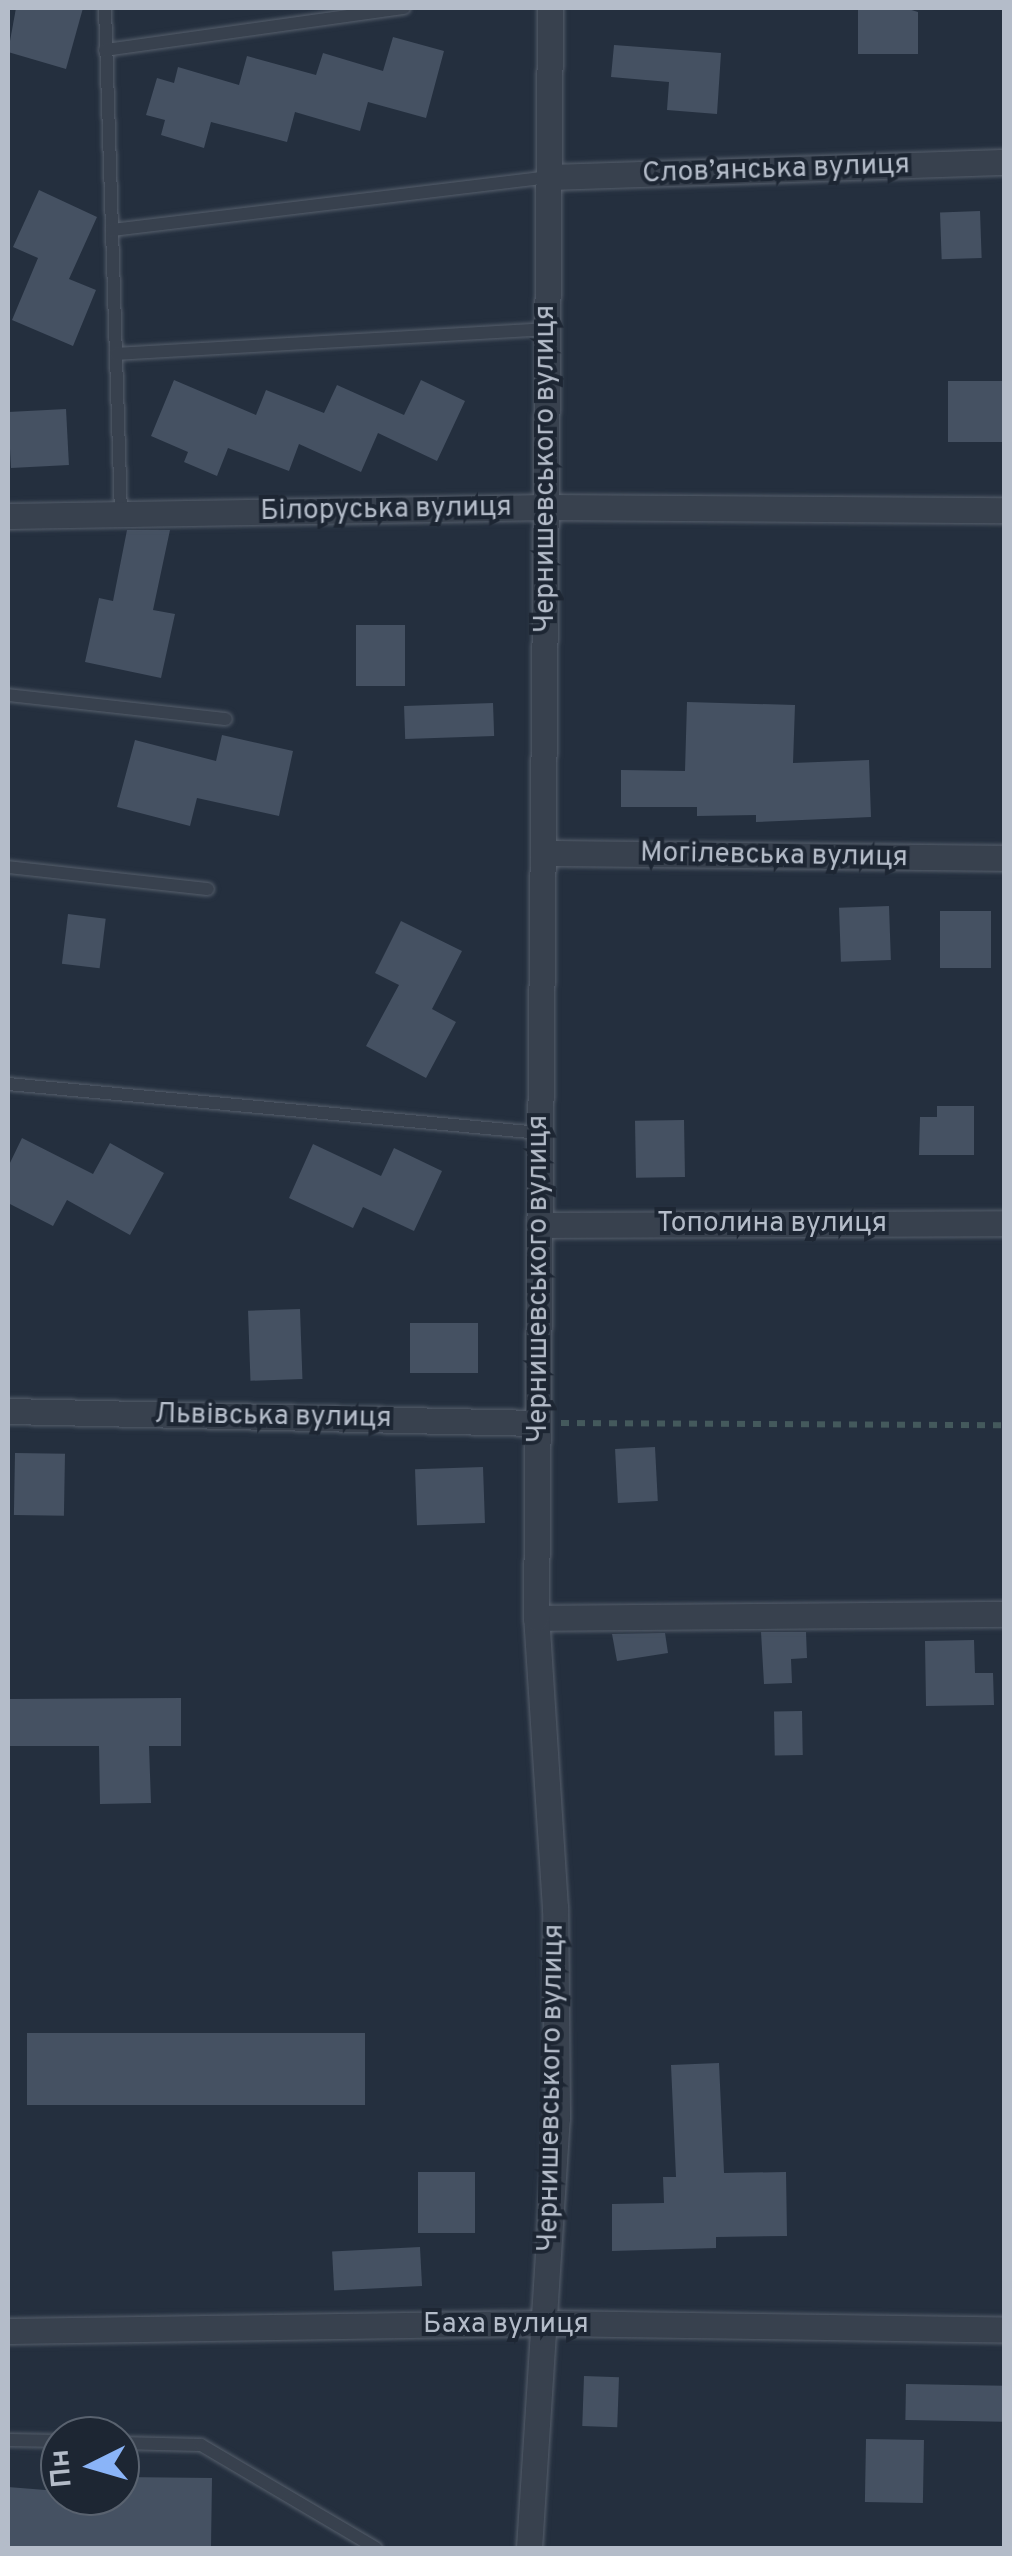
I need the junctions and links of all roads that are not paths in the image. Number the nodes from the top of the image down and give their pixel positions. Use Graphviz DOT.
graph roads {
  1 [pos="105,8"];
  2 [pos="404,8"];
  3 [pos="550,8"];
  4 [pos="106,50"];
  5 [pos="1004,162"];
  6 [pos="548,178"];
  7 [pos="112,230"];
  8 [pos="547,329"];
  9 [pos="116,354"];
  10 [pos="546,507"];
  11 [pos="1004,510"];
  12 [pos="121,514"];
  13 [pos="8,516"];
  14 [pos="8,694"];
  15 [pos="226,720"];
  16 [pos="543,853"];
  17 [pos="1004,858"];
  18 [pos="8,867"];
  19 [pos="208,890"];
  20 [pos="8,1084"];
  21 [pos="540,1133"];
  22 [pos="1004,1223"];
  23 [pos="540,1225"];
  24 [pos="8,1412"];
  25 [pos="538,1423"];
  26 [pos="1004,1614"];
  27 [pos="536,1618"];
  28 [pos="546,2324"];
  29 [pos="1004,2329"];
  30 [pos="8,2331"];
  31 [pos="8,2440"];
  32 [pos="40,2441"];
  33 [pos="140,2443"];
  34 [pos="376,2548"];
  35 [pos="529,2548"];
  1 -- 4 [label="lane"];
  2 -- 4 [label="lane"];
  3 -- 6 [label="street, Чернишевського вулиця"];
  4 -- 7 [label="lane"];
  5 -- 6 [label="street, Слов’янська вулиця"];
  6 -- 7 [label="lane"];
  6 -- 8 [label="street, Чернишевського вулиця"];
  7 -- 9 [label="lane"];
  8 -- 9 [label="lane"];
  8 -- 10 [label="street, Чернишевського вулиця"];
  9 -- 12 [label="lane"];
  10 -- 11 [label="street, Білоруська вулиця"];
  10 -- 12 [label="street, Білоруська вулиця"];
  10 -- 16 [label="street, Чернишевського вулиця"];
  12 -- 13 [label="street, Білоруська вулиця"];
  14 -- 15 [label="lane"];
  16 -- 17 [label="street, Могілевська вулиця"];
  16 -- 21 [label="street, Чернишевського вулиця"];
  18 -- 19 [label="lane"];
  20 -- 21 [label="lane"];
  21 -- 23 [label="street, Чернишевського вулиця"];
  22 -- 23 [label="street, Тополина вулиця"];
  23 -- 25 [label="street, Чернишевського вулиця"];
  24 -- 25 [label="street, Львівська вулиця"];
  25 -- 27 [label="street, Чернишевського вулиця"];
  26 -- 27 [label="street"];
  27 -- 28 [label="street, Чернишевського вулиця"];
  28 -- 29 [label="street, Баха вулиця"];
  28 -- 30 [label="street, Баха вулиця"];
  28 -- 35 [label="street, Чернишевського вулиця"];
  31 -- 32 [label="lane"];
  33 -- 34 [label="lane"];
}
